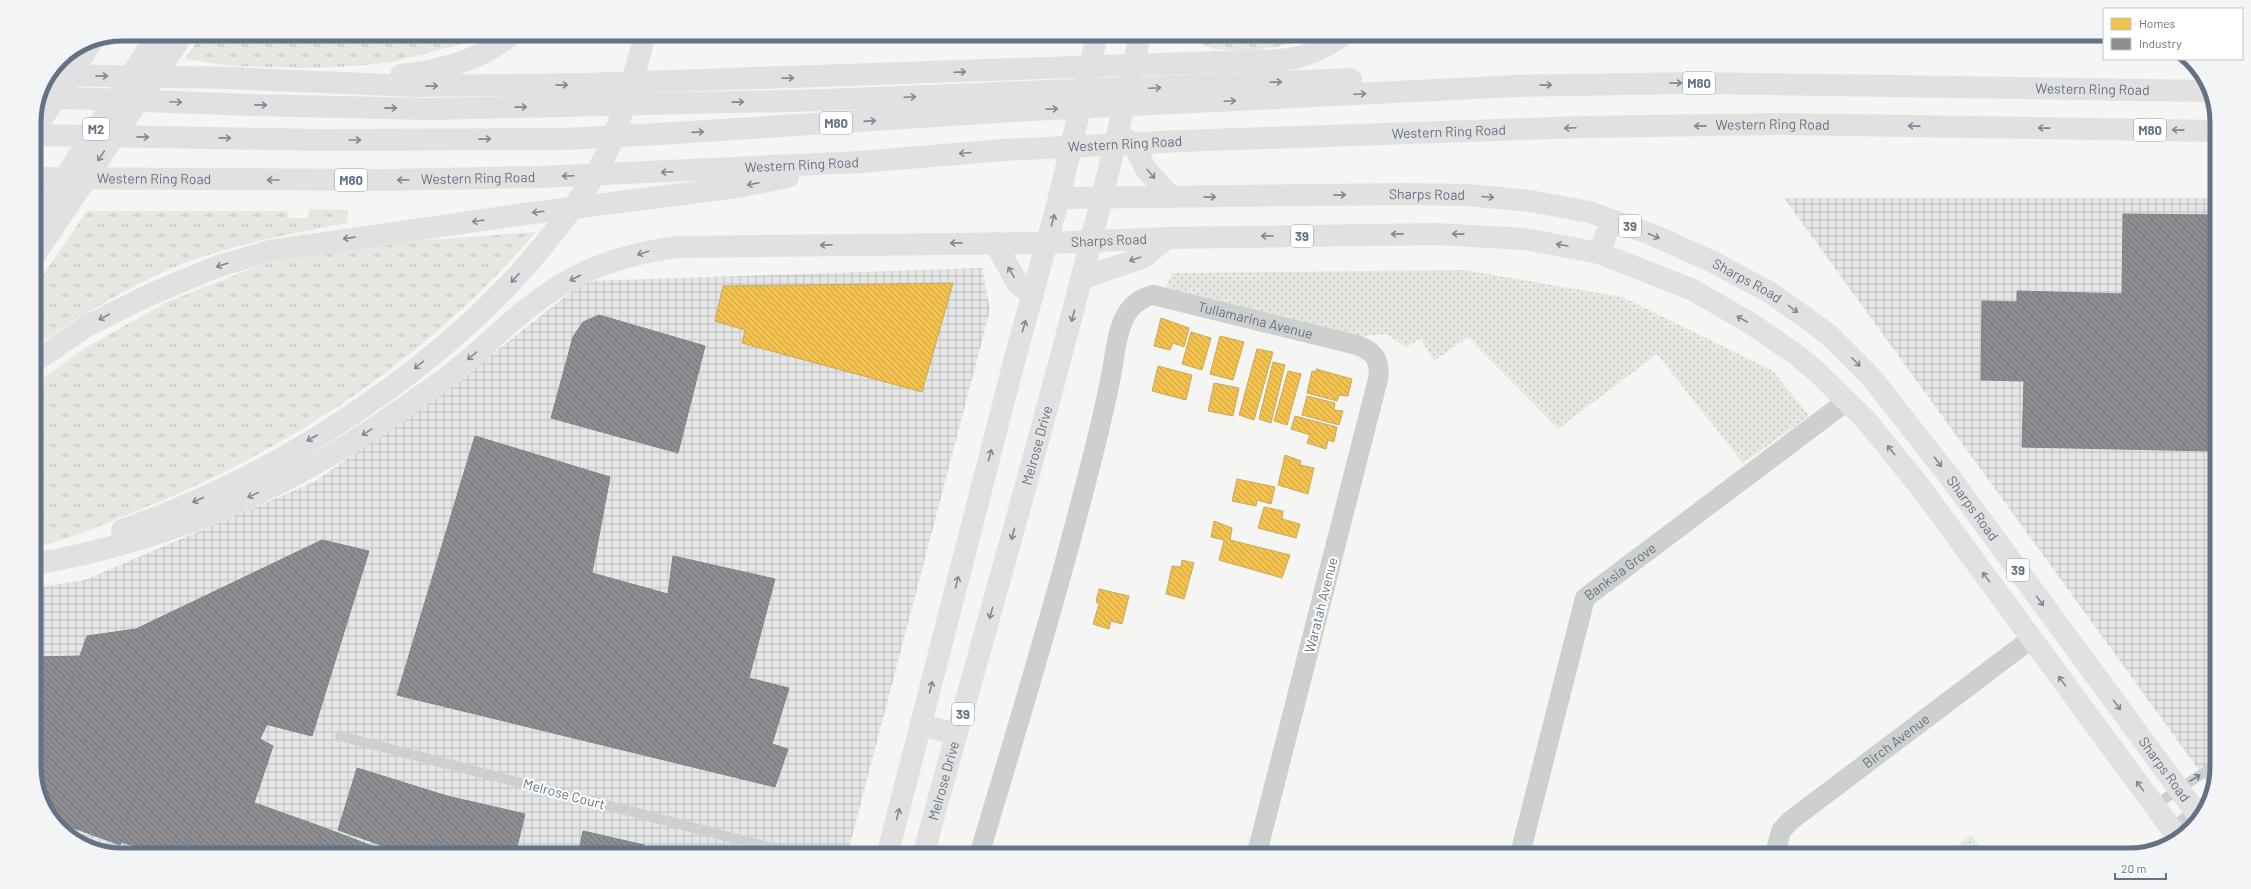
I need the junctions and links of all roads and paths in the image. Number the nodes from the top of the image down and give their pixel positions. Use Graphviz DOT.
graph roads {
  1 [pos="153,41"];
  2 [pos="178,41"];
  3 [pos="502,41"];
  4 [pos="643,41"];
  5 [pos="1096,41"];
  6 [pos="1139,41"];
  7 [pos="1335,41"];
  8 [pos="87,49"];
  9 [pos="56,75"];
  10 [pos="226,78"];
  11 [pos="2203,90"];
  12 [pos="45,97"];
  13 [pos="1015,102"];
  14 [pos="41,120"];
  15 [pos="2210,131"];
  16 [pos="1119,134"];
  17 [pos="41,135"];
  18 [pos="860,162"];
  19 [pos="41,178"];
  20 [pos="1171,197"];
  21 [pos="1059,198"];
  22 [pos="1102,198"];
  23 [pos="41,214"];
  24 [pos="1612,220"];
  25 [pos="1167,238"];
  26 [pos="1093,241"];
  27 [pos="995,243"];
  28 [pos="1047,243"];
  29 [pos="41,246"];
  30 [pos="1599,253"];
  31 [pos="1083,278"];
  32 [pos="1033,295"];
  33 [pos="41,357"];
  34 [pos="1376,357"];
  35 [pos="1847,401"];
  36 [pos="41,556"];
  37 [pos="41,563"];
  38 [pos="2031,639"];
  39 [pos="921,725"];
  40 [pos="957,734"];
  41 [pos="340,736"];
  42 [pos="2210,768"];
  43 [pos="2178,789"];
  44 [pos="2154,806"];
  45 [pos="2200,806"];
  46 [pos="2195,813"];
  47 [pos="2178,831"];
  48 [pos="2175,834"];
  49 [pos="772,848"];
  50 [pos="889,848"];
  51 [pos="925,848"];
  52 [pos="981,848"];
  53 [pos="1258,848"];
  54 [pos="1522,848"];
  55 [pos="1777,848"];
  1 -- 23 [label="main road, M2"];
  2 -- 29 [label="main road, one-way"];
  3 -- 10 [label="main road"];
  4 -- 36 [label="main road, one-way"];
  5 -- 21 [label="main road"];
  6 -- 16 [label="main road, Melrose Drive"];
  10 -- 7 [label="main road, one-way"];
  8 -- 14 [label="main road"];
  9 -- 10 [label="main road, one-way"];
  13 -- 11 [label="main road, Western Ring Road / M80, one-way"];
  12 -- 13 [label="main road, one-way"];
  17 -- 13 [label="main road, Western Ring Road / M80, one-way"];
  15 -- 18 [label="main road, Western Ring Road / M80, one-way"];
  16 -- 20 [label="main road, one-way"];
  16 -- 22 [label="main road, Melrose Drive"];
  18 -- 19 [label="main road, Western Ring Road / M80, one-way"];
  18 -- 33 [label="main road, one-way"];
  20 -- 22 [label="main road, Sharps Road / 39"];
  20 -- 24 [label="main road, Sharps Road / 39, one-way"];
  21 -- 22 [label="main road, Sharps Road / 39"];
  28 -- 21 [label="main road, one-way"];
  22 -- 26 [label="main road, Melrose Drive"];
  24 -- 30 [label="main road"];
  24 -- 43 [label="main road, Sharps Road / 39, one-way"];
  25 -- 26 [label="main road, Sharps Road"];
  30 -- 25 [label="main road, Sharps Road / 39, one-way"];
  25 -- 31 [label="main road, one-way"];
  26 -- 28 [label="main road, Sharps Road"];
  26 -- 31 [label="main road, Melrose Drive"];
  27 -- 28 [label="main road, Sharps Road"];
  32 -- 27 [label="main road, one-way"];
  27 -- 37 [label="main road, Sharps Road, one-way"];
  28 -- 32 [label="main road"];
  35 -- 30 [label="main road, Sharps Road / 39, one-way"];
  31 -- 40 [label="main road, Melrose Drive / 39, one-way"];
  39 -- 32 [label="main road, one-way"];
  34 -- 52 [label="street, Tullamarina Avenue"];
  34 -- 53 [label="street, Waratah Avenue"];
  38 -- 35 [label="main road, Sharps Road / 39, one-way"];
  35 -- 54 [label="street, Banksia Grove"];
  44 -- 38 [label="main road, Sharps Road / 39, one-way"];
  38 -- 55 [label="street, Birch Avenue"];
  39 -- 40 [label="main road"];
  50 -- 39 [label="main road, one-way"];
  40 -- 51 [label="main road, Melrose Drive / 39"];
  41 -- 49 [label="lane, Melrose Court"];
  43 -- 42 [label="lane, one-way"];
  43 -- 44 [label="lane"];
  43 -- 45 [label="main road, Sharps Road / 39"];
  44 -- 48 [label="main road, Sharps Road / 39"];
  46 -- 47 [label="lane"];
}
